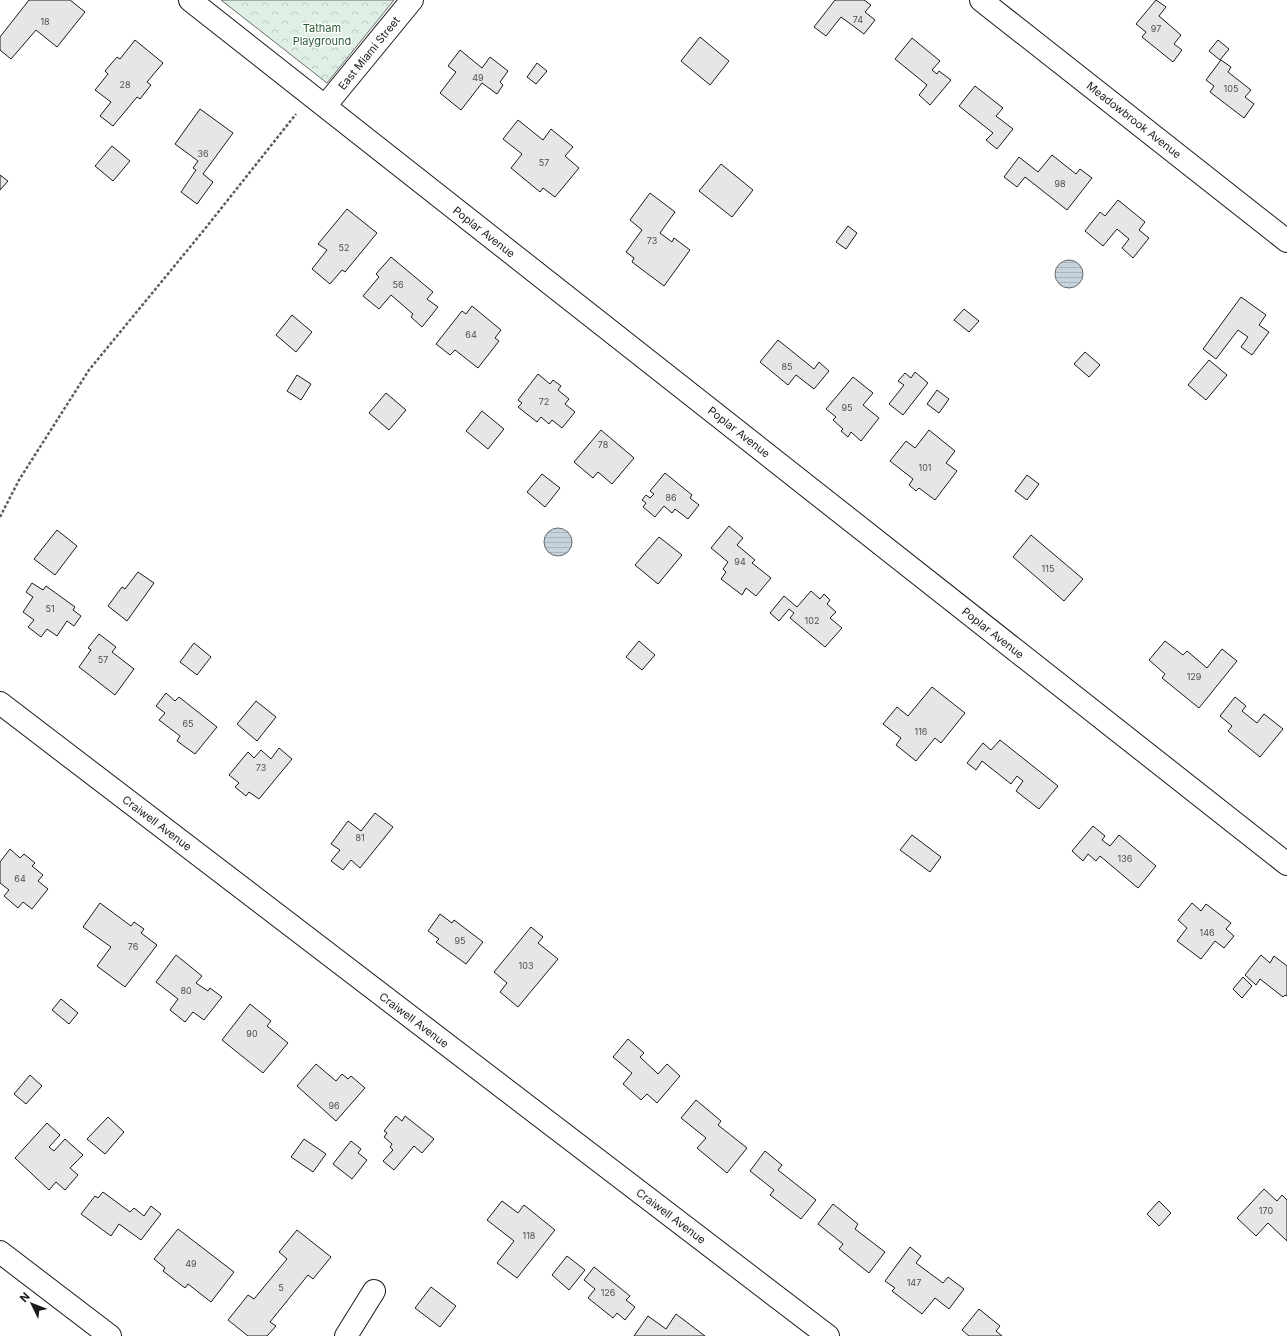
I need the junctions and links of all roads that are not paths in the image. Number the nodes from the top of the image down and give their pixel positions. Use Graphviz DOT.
graph roads {
  1 [pos="190,0"];
  2 [pos="412,0"];
  3 [pos="981,0"];
  4 [pos="318,101"];
  5 [pos="1287,241"];
  6 [pos="0,703"];
  7 [pos="1287,864"];
  8 [pos="0,1252"];
  9 [pos="374,1291"];
  10 [pos="110,1336"];
  11 [pos="346,1336"];
  12 [pos="828,1336"];
  1 -- 4 [label="street, Poplar Avenue"];
  2 -- 4 [label="street, East Miami Street"];
  3 -- 5 [label="street, Meadowbrook Avenue"];
  4 -- 7 [label="street, Poplar Avenue"];
  6 -- 12 [label="street, Craiwell Avenue"];
  8 -- 10 [label="street"];
  9 -- 11 [label="street"];
}
